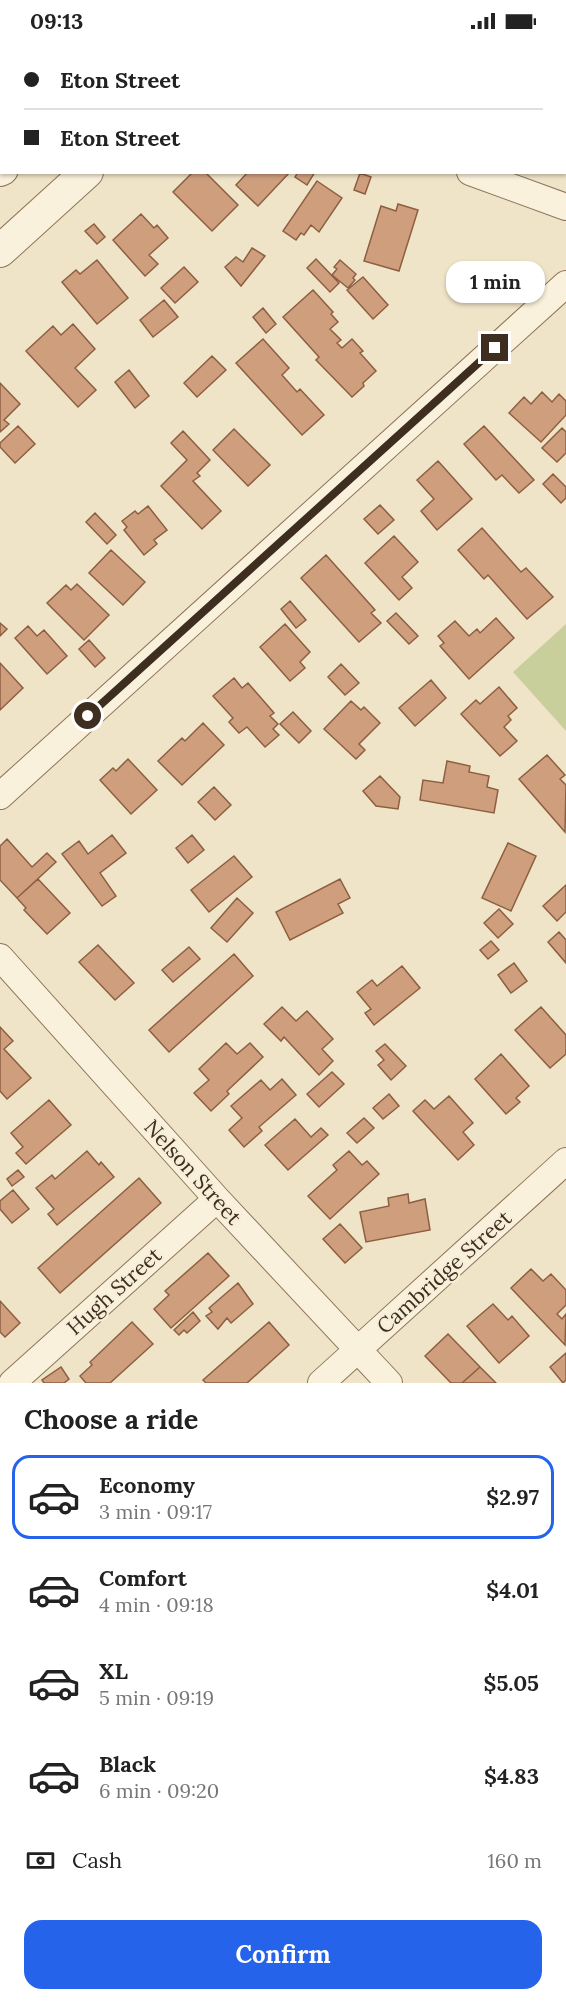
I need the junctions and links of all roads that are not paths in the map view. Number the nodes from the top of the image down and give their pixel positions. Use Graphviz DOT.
graph roads {
  1 [pos="85,174"];
  2 [pos="475,174"];
  3 [pos="566,207"];
  4 [pos="0,251"];
  5 [pos="566,284"];
  6 [pos="0,796"];
  7 [pos="0,957"];
  8 [pos="566,1161"];
  9 [pos="217,1199"];
  10 [pos="359,1349"];
  11 [pos="12,1383"];
  12 [pos="321,1383"];
  13 [pos="389,1383"];
  1 -- 4 [label="street"];
  2 -- 3 [label="street"];
  5 -- 6 [label="street"];
  7 -- 9 [label="street, Nelson Street"];
  8 -- 10 [label="street, Cambridge Street"];
  9 -- 10 [label="street, Nelson Street"];
  9 -- 11 [label="street, Hugh Street"];
  10 -- 12 [label="street, Cambridge Street"];
  10 -- 13 [label="street, Nelson Street"];
}
